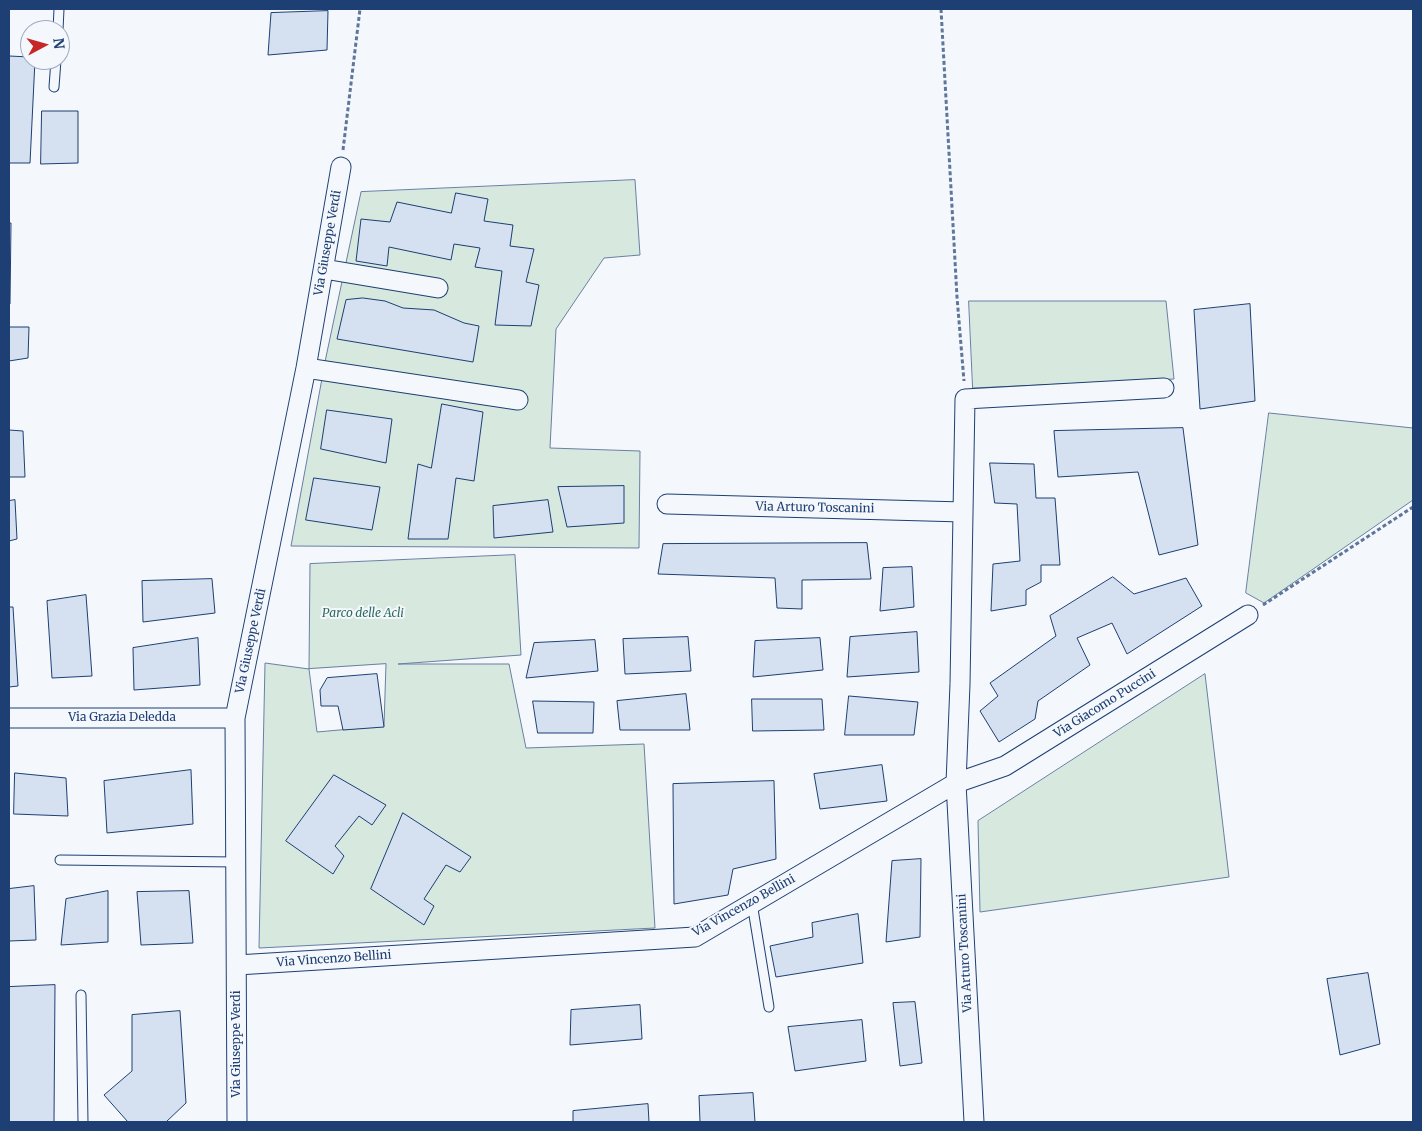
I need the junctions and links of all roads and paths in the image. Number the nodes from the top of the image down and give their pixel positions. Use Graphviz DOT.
graph roads {
  1 [pos="360,9"];
  2 [pos="941,9"];
  3 [pos="55,70"];
  4 [pos="54,87"];
  5 [pos="341,167"];
  6 [pos="324,269"];
  7 [pos="438,288"];
  8 [pos="306,368"];
  9 [pos="1164,388"];
  10 [pos="965,399"];
  11 [pos="518,400"];
  12 [pos="667,504"];
  13 [pos="1413,507"];
  14 [pos="963,512"];
  15 [pos="1248,615"];
  16 [pos="9,718"];
  17 [pos="235,718"];
  18 [pos="956,783"];
  19 [pos="60,860"];
  20 [pos="236,862"];
  21 [pos="752,903"];
  22 [pos="237,965"];
  23 [pos="82,996"];
  24 [pos="769,1007"];
  25 [pos="83,1122"];
  26 [pos="237,1122"];
  27 [pos="974,1122"];
  1 -- 5 [label="path"];
  2 -- 10 [label="path"];
  3 -- 4 [label="lane"];
  5 -- 6 [label="street, Via Giuseppe Verdi"];
  6 -- 7 [label="street"];
  6 -- 8 [label="street, Via Giuseppe Verdi"];
  8 -- 11 [label="street"];
  8 -- 17 [label="street, Via Giuseppe Verdi"];
  9 -- 10 [label="street"];
  10 -- 14 [label="street"];
  12 -- 14 [label="street, Via Arturo Toscanini"];
  13 -- 15 [label="path"];
  14 -- 18 [label="street"];
  15 -- 18 [label="street, Via Giacomo Puccini"];
  16 -- 17 [label="street, Via Grazia Deledda"];
  17 -- 20 [label="street, Via Giuseppe Verdi"];
  18 -- 21 [label="street, Via Vincenzo Bellini"];
  18 -- 27 [label="street, Via Arturo Toscanini"];
  19 -- 20 [label="lane"];
  20 -- 22 [label="street, Via Giuseppe Verdi"];
  21 -- 22 [label="street, Via Vincenzo Bellini"];
  21 -- 24 [label="lane"];
  22 -- 26 [label="street, Via Giuseppe Verdi"];
  23 -- 25 [label="lane"];
}
